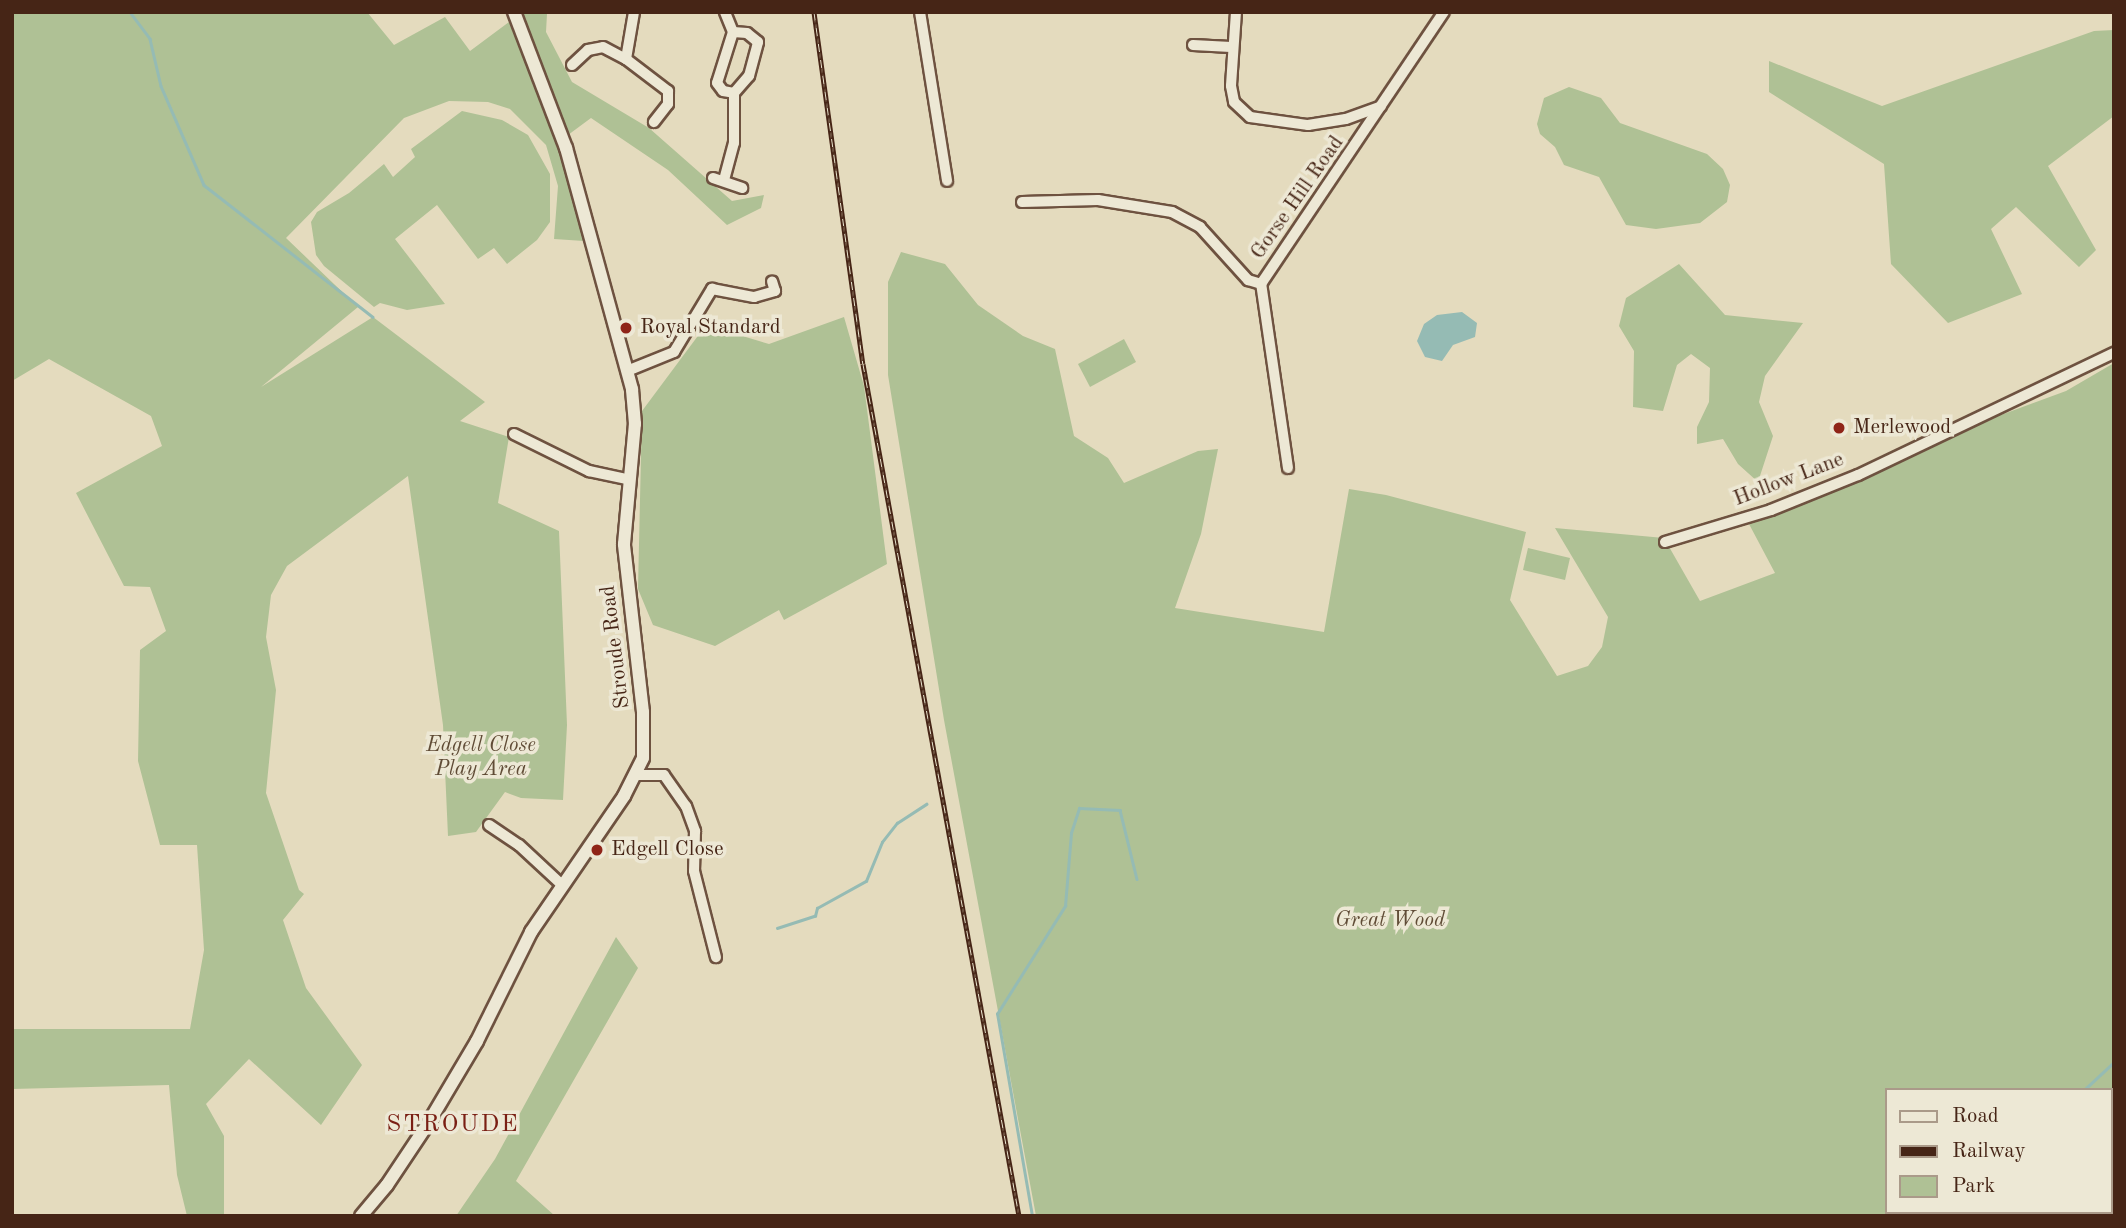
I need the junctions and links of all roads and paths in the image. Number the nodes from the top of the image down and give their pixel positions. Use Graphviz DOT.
graph roads {
  1 [pos="514,12"];
  2 [pos="634,12"];
  3 [pos="725,12"];
  4 [pos="920,12"];
  5 [pos="1236,12"];
  6 [pos="1444,12"];
  7 [pos="733,32"];
  8 [pos="1194,45"];
  9 [pos="1231,47"];
  10 [pos="626,60"];
  11 [pos="572,65"];
  12 [pos="734,93"];
  13 [pos="1381,106"];
  14 [pos="654,122"];
  15 [pos="947,181"];
  16 [pos="742,188"];
  17 [pos="1022,202"];
  18 [pos="772,281"];
  19 [pos="1261,284"];
  20 [pos="2114,353"];
  21 [pos="628,372"];
  22 [pos="514,434"];
  23 [pos="1288,468"];
  24 [pos="628,479"];
  25 [pos="1665,542"];
  26 [pos="643,758"];
  27 [pos="657,772"];
  28 [pos="636,775"];
  29 [pos="488,825"];
  30 [pos="562,885"];
  31 [pos="716,957"];
  32 [pos="361,1216"];
  1 -- 21 [label="street, Stroude Road"];
  2 -- 10 [label="street"];
  3 -- 7 [label="street"];
  4 -- 15 [label="street"];
  5 -- 9 [label="street"];
  6 -- 13 [label="street, Gorse Hill Road"];
  7 -- 12 [label="street"];
  7 -- 12 [label="street"];
  8 -- 9 [label="street"];
  9 -- 13 [label="street"];
  10 -- 11 [label="street"];
  10 -- 14 [label="street"];
  12 -- 16 [label="street"];
  13 -- 19 [label="street, Gorse Hill Road"];
  17 -- 19 [label="street"];
  18 -- 21 [label="street"];
  19 -- 23 [label="street, Gorse Hill Road"];
  20 -- 25 [label="street, Hollow Lane"];
  21 -- 24 [label="street, Stroude Road"];
  22 -- 24 [label="street"];
  24 -- 26 [label="street, Stroude Road"];
  26 -- 27 [label="street"];
  26 -- 28 [label="street, Stroude Road"];
  27 -- 28 [label="street"];
  27 -- 31 [label="street"];
  28 -- 30 [label="street, Stroude Road"];
  29 -- 30 [label="street"];
  30 -- 32 [label="street, Stroude Road"];
}
